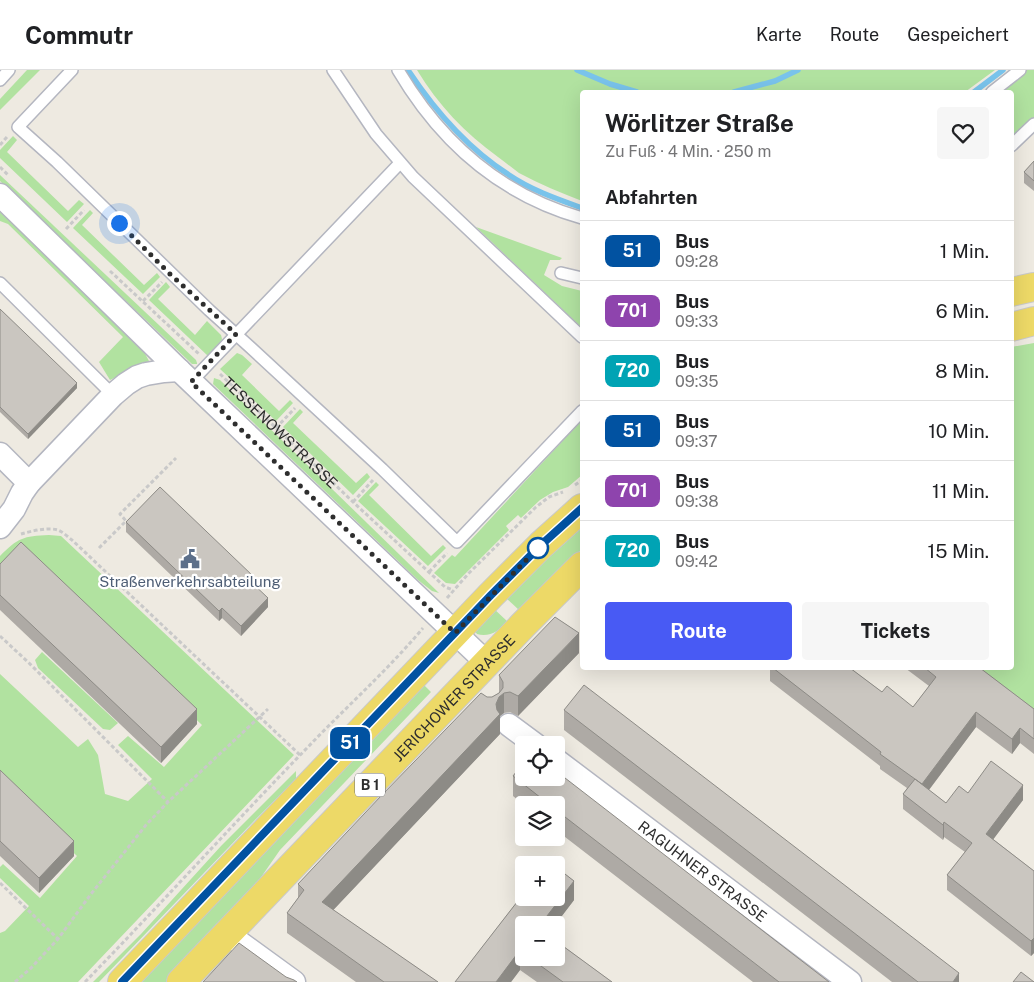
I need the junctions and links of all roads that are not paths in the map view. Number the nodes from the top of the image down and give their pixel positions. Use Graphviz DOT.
graph roads {
  1 [pos="9,70"];
  2 [pos="72,70"];
  3 [pos="333,70"];
  4 [pos="398,70"];
  5 [pos="1020,70"];
  6 [pos="0,80"];
  7 [pos="995,90"];
  8 [pos="1034,124"];
  9 [pos="1014,143"];
  10 [pos="400,164"];
  11 [pos="7,187"];
  12 [pos="580,217"];
  13 [pos="561,273"];
  14 [pos="580,278"];
  15 [pos="0,283"];
  16 [pos="1034,287"];
  17 [pos="1014,291"];
  18 [pos="1034,321"];
  19 [pos="1014,326"];
  20 [pos="236,334"];
  21 [pos="580,335"];
  22 [pos="185,376"];
  23 [pos="114,395"];
  24 [pos="580,413"];
  25 [pos="0,454"];
  26 [pos="29,483"];
  27 [pos="580,510"];
  28 [pos="7,532"];
  29 [pos="580,568"];
  30 [pos="455,633"];
  31 [pos="480,680"];
  32 [pos="509,725"];
  33 [pos="524,736"];
  34 [pos="565,767"];
  35 [pos="228,934"];
  36 [pos="122,982"];
  37 [pos="181,982"];
  38 [pos="294,982"];
  39 [pos="850,982"];
  1 -- 6 [label="lane"];
  2 -- 20 [label="lane"];
  3 -- 10 [label="lane"];
  4 -- 12 [label="lane"];
  5 -- 7 [label="lane"];
  8 -- 9 [label="lane"];
  10 -- 20 [label="lane"];
  10 -- 21 [label="lane"];
  11 -- 22 [label="street, TESSENOWSTRASSE"];
  13 -- 14 [label="lane"];
  15 -- 23 [label="lane"];
  16 -- 17 [label="main road"];
  18 -- 19 [label="main road"];
  20 -- 22 [label="lane"];
  20 -- 24 [label="lane"];
  22 -- 23 [label="street"];
  22 -- 30 [label="street, TESSENOWSTRASSE"];
  23 -- 26 [label="street"];
  25 -- 26 [label="street"];
  26 -- 28 [label="street"];
  27 -- 30 [label="main road"];
  29 -- 31 [label="main road, JERICHOWER STRASSE / B 1"];
  30 -- 31 [label="street, TESSENOWSTRASSE"];
  30 -- 36 [label="main road"];
  31 -- 35 [label="main road, JERICHOWER STRASSE / B 1"];
  32 -- 33 [label="street"];
  34 -- 39 [label="street, RAGUHNER STRASSE"];
  35 -- 37 [label="main road, JERICHOWER STRASSE / B 1"];
  35 -- 38 [label="street"];
}
